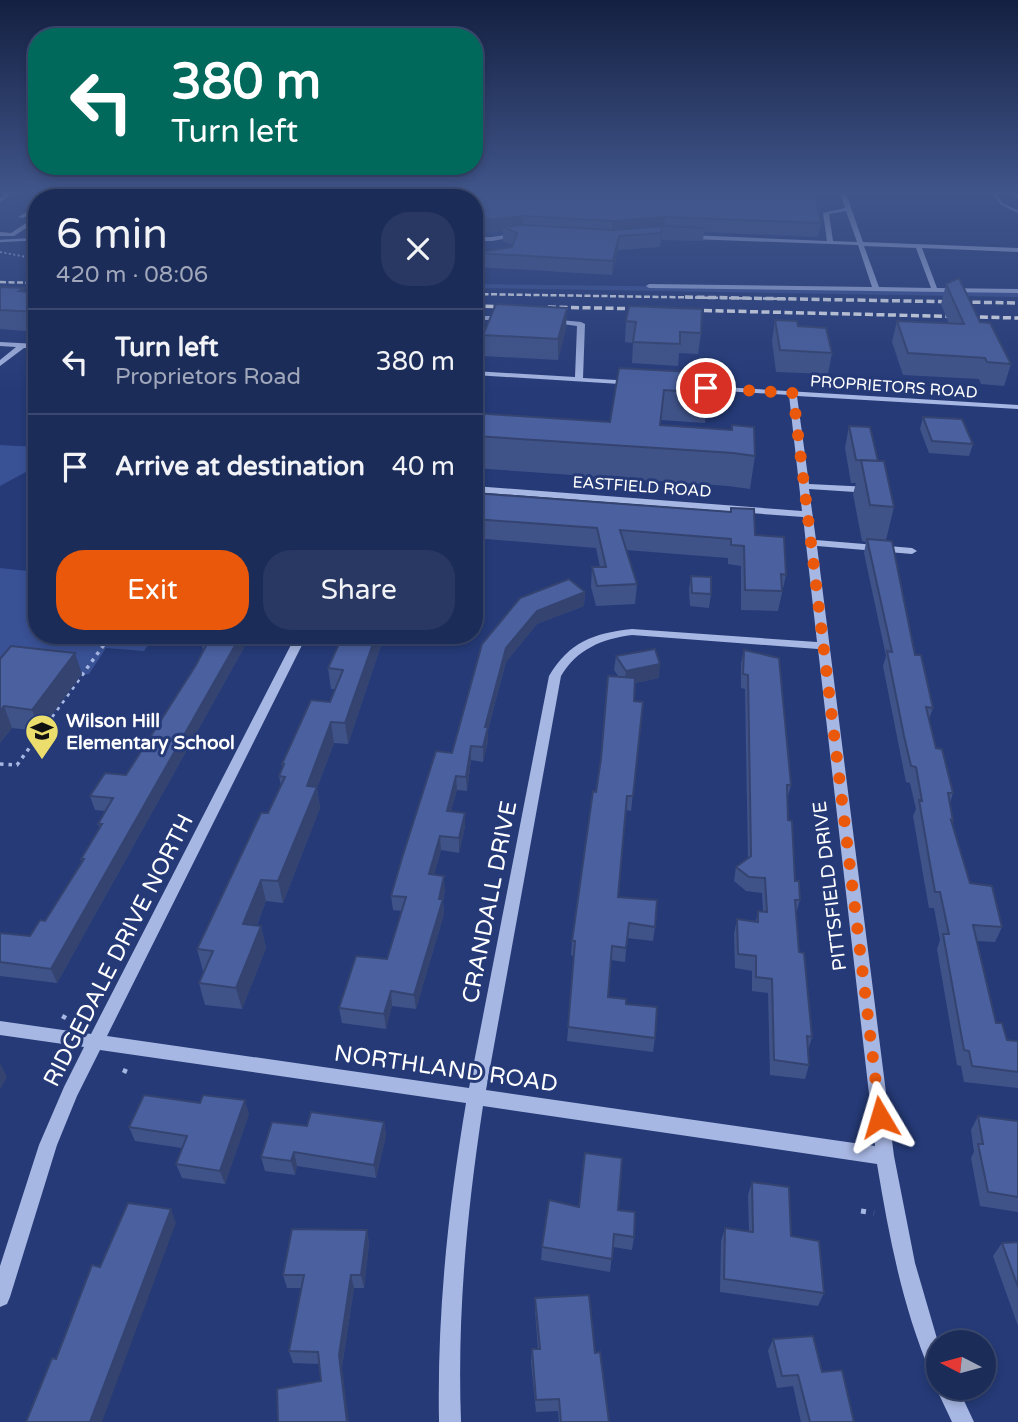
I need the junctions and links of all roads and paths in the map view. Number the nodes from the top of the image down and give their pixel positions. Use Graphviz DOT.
graph roads {
  1 [pos="865,259"];
  2 [pos="923,259"];
  3 [pos="649,286"];
  4 [pos="876,289"];
  5 [pos="935,290"];
  6 [pos="1018,291"];
  7 [pos="483,318"];
  8 [pos="512,318"];
  9 [pos="540,320"];
  10 [pos="0,344"];
  11 [pos="23,345"];
  12 [pos="28,345"];
  13 [pos="0,364"];
  14 [pos="483,374"];
  15 [pos="579,380"];
  16 [pos="639,384"];
  17 [pos="679,386"];
  18 [pos="793,393"];
  19 [pos="1018,407"];
  20 [pos="804,486"];
  21 [pos="483,490"];
  22 [pos="877,491"];
  23 [pos="807,514"];
  24 [pos="811,543"];
  25 [pos="912,551"];
  26 [pos="104,644"];
  27 [pos="297,644"];
  28 [pos="824,646"];
  29 [pos="0,764"];
  30 [pos="68,1010"];
  31 [pos="63,1019"];
  32 [pos="0,1028"];
  33 [pos="95,1041"];
  34 [pos="129,1062"];
  35 [pos="124,1073"];
  36 [pos="475,1097"];
  37 [pos="884,1156"];
  38 [pos="861,1211"];
  39 [pos="874,1213"];
  40 [pos="0,1297"];
  41 [pos="926,1340"];
  42 [pos="953,1400"];
  43 [pos="450,1422"];
  44 [pos="963,1422"];
  1 -- 4 [label="street"];
  2 -- 5 [label="street"];
  3 -- 4 [label="street"];
  4 -- 5 [label="street"];
  5 -- 6 [label="street"];
  7 -- 8 [label="street"];
  9 -- 15 [label="street"];
  10 -- 11 [label="street"];
  11 -- 12 [label="street"];
  11 -- 13 [label="street"];
  14 -- 15 [label="street"];
  15 -- 16 [label="street"];
  17 -- 18 [label="street, PROPRIETORS ROAD"];
  18 -- 19 [label="street, PROPRIETORS ROAD"];
  18 -- 20 [label="street, PITTSFIELD DRIVE"];
  20 -- 22 [label="street"];
  20 -- 23 [label="street, PITTSFIELD DRIVE"];
  21 -- 23 [label="street, EASTFIELD ROAD"];
  23 -- 24 [label="street, PITTSFIELD DRIVE"];
  24 -- 25 [label="street"];
  24 -- 28 [label="street, PITTSFIELD DRIVE"];
  26 -- 29 [label="path"];
  27 -- 33 [label="street, RIDGEDALE DRIVE NORTH"];
  28 -- 36 [label="street, CRANDALL DRIVE"];
  28 -- 37 [label="street, PITTSFIELD DRIVE"];
  30 -- 31 [label="path"];
  32 -- 33 [label="street, NORTHLAND ROAD"];
  33 -- 36 [label="street, NORTHLAND ROAD"];
  33 -- 40 [label="street, RIDGEDALE DRIVE NORTH"];
  34 -- 35 [label="path"];
  36 -- 37 [label="street, NORTHLAND ROAD"];
  36 -- 43 [label="street, CRANDALL DRIVE"];
  37 -- 41 [label="street, PITTSFIELD DRIVE"];
  38 -- 39 [label="path"];
  42 -- 44 [label="street"];
}
